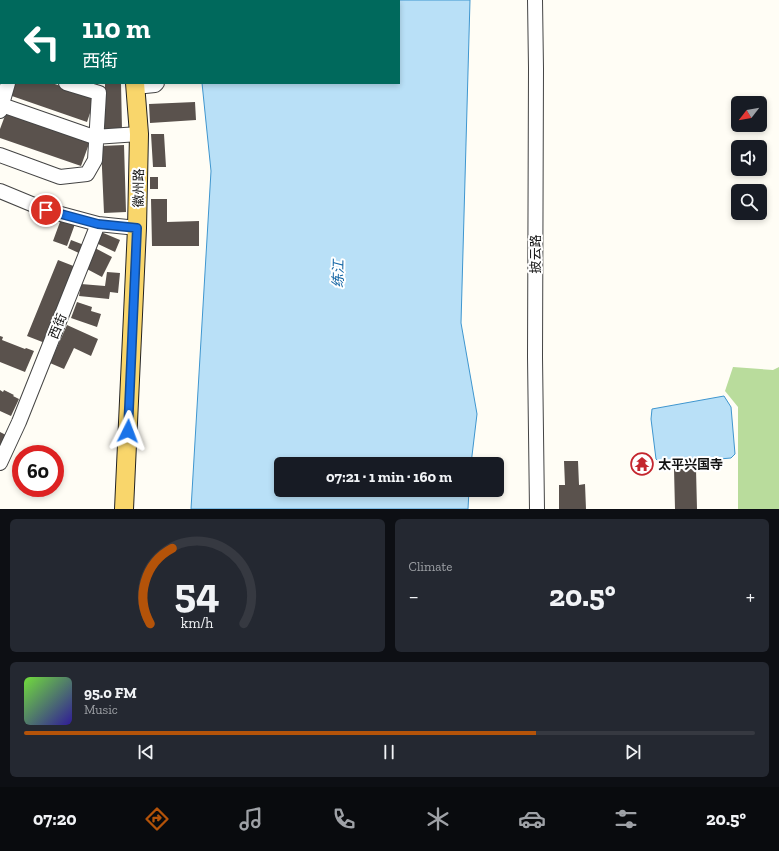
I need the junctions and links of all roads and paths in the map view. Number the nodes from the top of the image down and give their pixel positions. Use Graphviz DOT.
graph roads {
  1 [pos="535,0"];
  2 [pos="8,84"];
  3 [pos="69,84"];
  4 [pos="155,84"];
  5 [pos="135,85"];
  6 [pos="1,108"];
  7 [pos="139,134"];
  8 [pos="96,137"];
  9 [pos="0,155"];
  10 [pos="0,191"];
  11 [pos="98,224"];
  12 [pos="137,228"];
  13 [pos="0,464"];
  14 [pos="124,509"];
  15 [pos="537,509"];
  1 -- 15 [label="street, 披云路"];
  2 -- 6 [label="street"];
  3 -- 8 [label="street"];
  4 -- 5 [label="street"];
  5 -- 7 [label="main road, 徽州路"];
  6 -- 8 [label="street"];
  7 -- 8 [label="street"];
  7 -- 12 [label="main road, 徽州路"];
  8 -- 9 [label="street"];
  10 -- 11 [label="street"];
  11 -- 12 [label="street"];
  11 -- 13 [label="street, 西街"];
  12 -- 14 [label="main road, 徽州路"];
}
